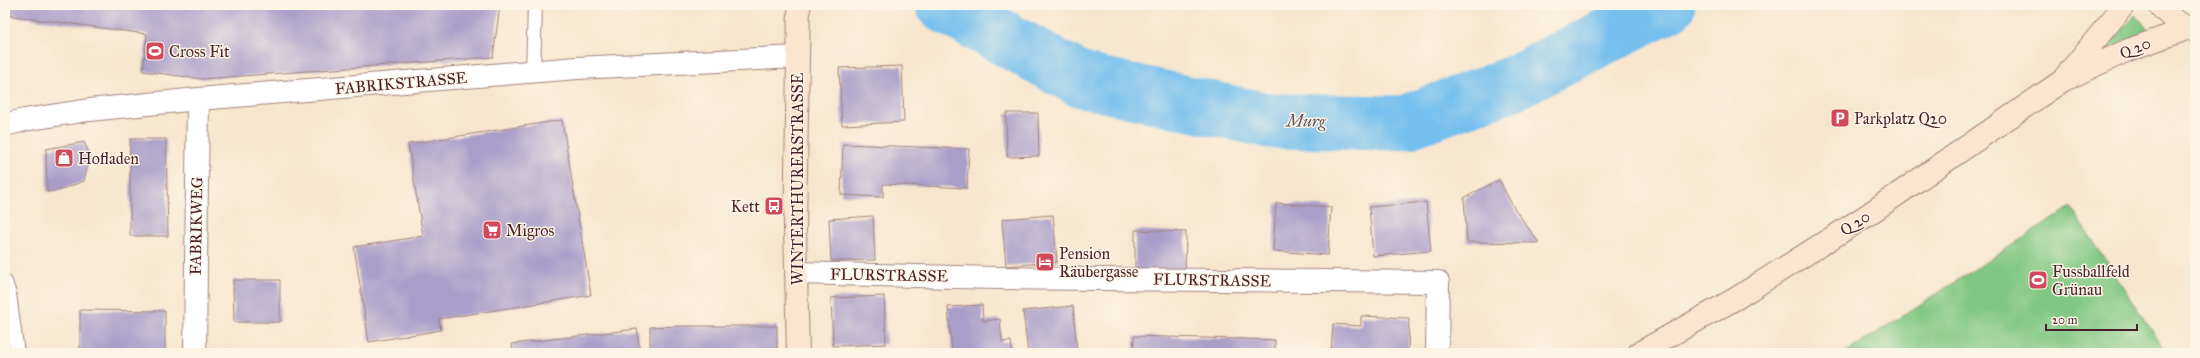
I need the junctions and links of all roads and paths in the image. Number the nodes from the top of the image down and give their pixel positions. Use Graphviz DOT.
graph roads {
  1 [pos="535,5"];
  2 [pos="799,5"];
  3 [pos="2124,5"];
  4 [pos="2159,5"];
  5 [pos="2191,30"];
  6 [pos="798,57"];
  7 [pos="533,72"];
  8 [pos="2062,81"];
  9 [pos="198,98"];
  10 [pos="5,125"];
  11 [pos="796,273"];
  12 [pos="5,282"];
  13 [pos="17,353"];
  14 [pos="195,353"];
  15 [pos="798,353"];
  16 [pos="1437,353"];
  17 [pos="1639,353"];
  1 -- 7 [label="lane"];
  2 -- 6 [label="main road, WINTERTHURERSTRASSE"];
  3 -- 8 [label="main road, Q 20"];
  4 -- 5 [label="main road, Q 20"];
  5 -- 8 [label="main road, Q 20"];
  6 -- 7 [label="street, FABRIKSTRASSE"];
  6 -- 11 [label="main road, WINTERTHURERSTRASSE"];
  7 -- 9 [label="street, FABRIKSTRASSE"];
  8 -- 17 [label="main road, Q 20"];
  9 -- 10 [label="street, FABRIKSTRASSE"];
  9 -- 14 [label="street, FABRIKWEG"];
  11 -- 15 [label="main road, WINTERTHURERSTRASSE"];
  11 -- 16 [label="street, FLURSTRASSE"];
  12 -- 13 [label="lane"];
}
